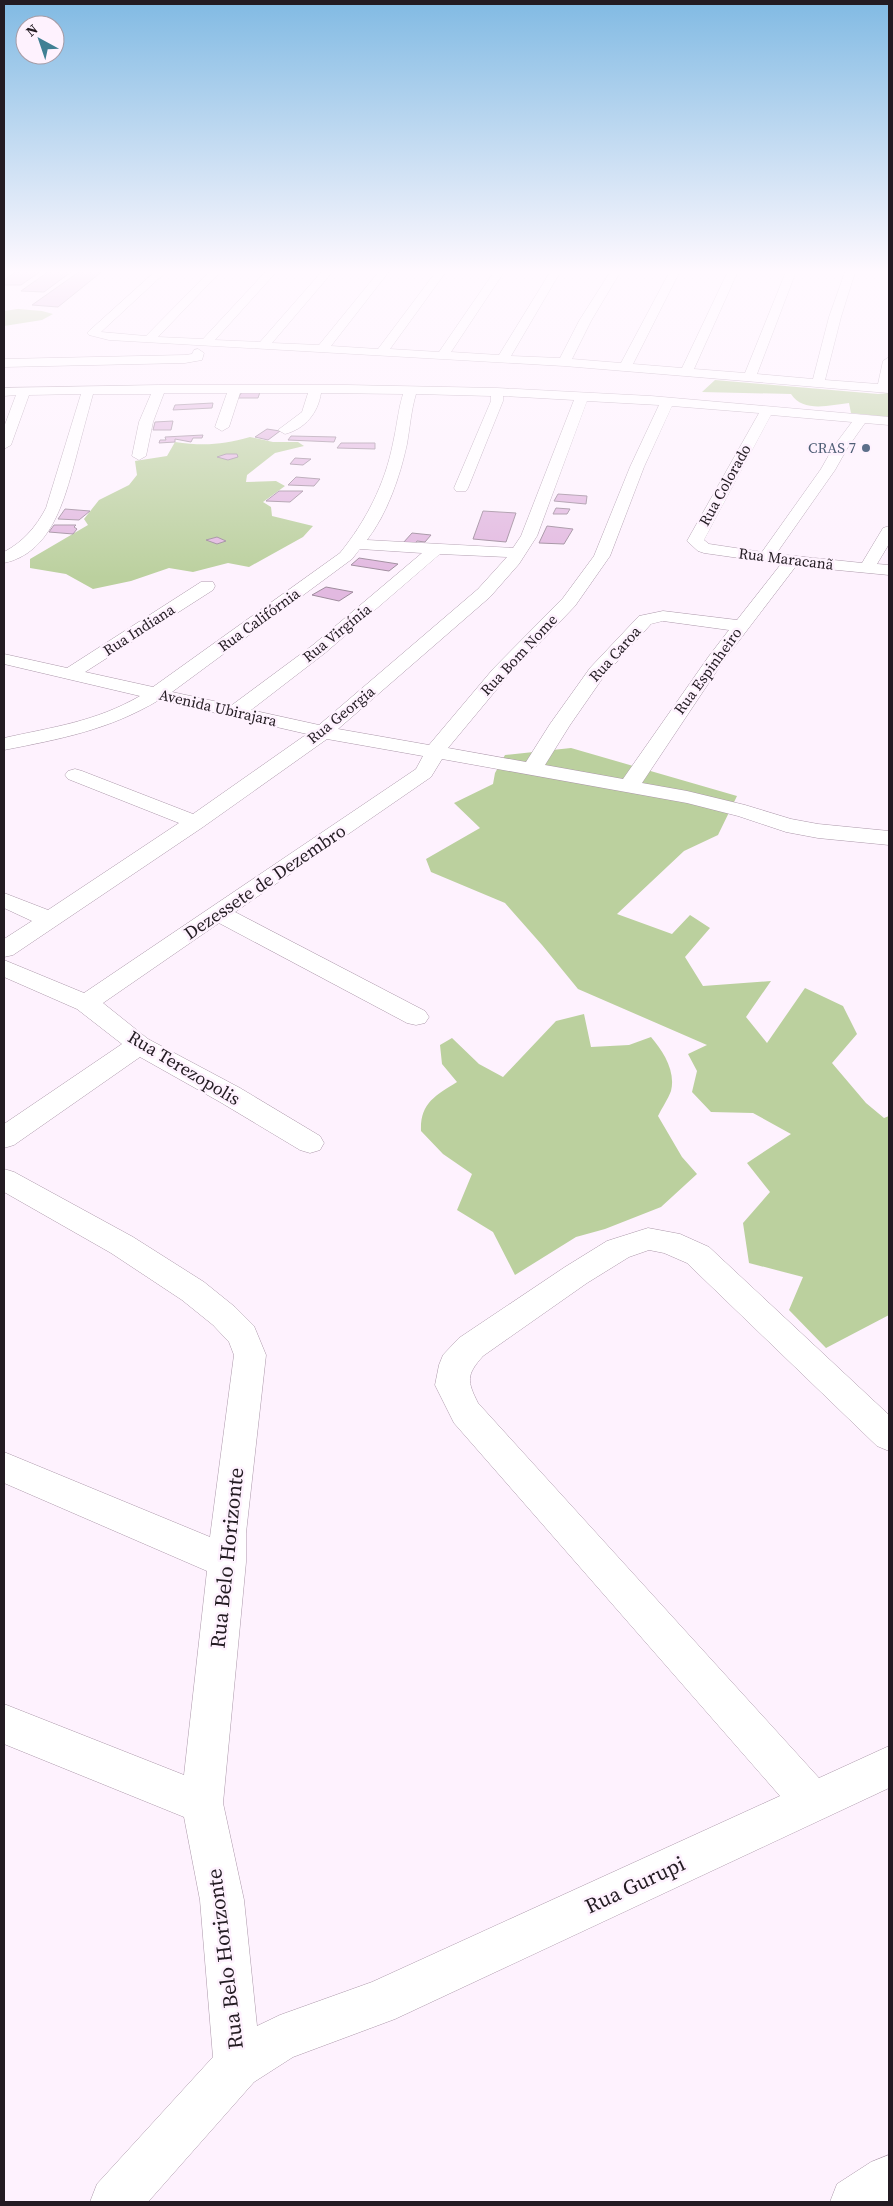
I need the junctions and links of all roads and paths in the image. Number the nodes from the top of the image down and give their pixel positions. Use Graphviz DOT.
graph roads {
  1 [pos="688,372"];
  2 [pos="752,372"];
  3 [pos="821,372"];
  4 [pos="888,372"];
  5 [pos="707,373"];
  6 [pos="750,377"];
  7 [pos="818,383"];
  8 [pos="886,388"];
  9 [pos="159,389"];
  10 [pos="88,390"];
  11 [pos="235,390"];
  12 [pos="315,390"];
  13 [pos="411,390"];
  14 [pos="24,391"];
  15 [pos="4,392"];
  16 [pos="497,392"];
  17 [pos="582,396"];
  18 [pos="667,402"];
  19 [pos="689,404"];
  20 [pos="767,410"];
  21 [pos="862,418"];
  22 [pos="889,420"];
  23 [pos="222,427"];
  24 [pos="285,430"];
  25 [pos="4,445"];
  26 [pos="139,456"];
  27 [pos="461,488"];
  28 [pos="889,531"];
  29 [pos="698,533"];
  30 [pos="355,544"];
  31 [pos="435,550"];
  32 [pos="518,553"];
  33 [pos="766,557"];
  34 [pos="4,558"];
  35 [pos="792,561"];
  36 [pos="877,569"];
  37 [pos="889,584"];
  38 [pos="207,586"];
  39 [pos="741,626"];
  40 [pos="4,659"];
  41 [pos="71,673"];
  42 [pos="158,693"];
  43 [pos="236,712"];
  44 [pos="323,732"];
  45 [pos="4,744"];
  46 [pos="434,752"];
  47 [pos="532,769"];
  48 [pos="75,775"];
  49 [pos="629,786"];
  50 [pos="195,822"];
  51 [pos="887,833"];
  52 [pos="4,900"];
  53 [pos="218,913"];
  54 [pos="48,919"];
  55 [pos="4,950"];
  56 [pos="4,968"];
  57 [pos="86,1003"];
  58 [pos="416,1017"];
  59 [pos="138,1045"];
  60 [pos="4,1138"];
  61 [pos="310,1143"];
  62 [pos="4,1179"];
  63 [pos="889,1436"];
  64 [pos="4,1467"];
  65 [pos="227,1562"];
  66 [pos="4,1724"];
  67 [pos="889,1767"];
  68 [pos="202,1803"];
  69 [pos="814,1803"];
  70 [pos="237,2065"];
  71 [pos="889,2180"];
  72 [pos="115,2202"];
  73 [pos="854,2202"];
  1 -- 5 [label="street"];
  2 -- 6 [label="street"];
  3 -- 7 [label="street"];
  4 -- 8 [label="street"];
  5 -- 6 [label="street"];
  5 -- 19 [label="street"];
  6 -- 7 [label="street"];
  7 -- 8 [label="street"];
  9 -- 10 [label="street"];
  9 -- 11 [label="street"];
  9 -- 26 [label="street"];
  10 -- 14 [label="street"];
  10 -- 34 [label="street"];
  11 -- 12 [label="street"];
  11 -- 23 [label="street"];
  12 -- 13 [label="street"];
  12 -- 24 [label="street"];
  13 -- 16 [label="street"];
  13 -- 30 [label="street, Rua Califórnia"];
  14 -- 15 [label="street"];
  14 -- 25 [label="street"];
  16 -- 17 [label="street"];
  16 -- 27 [label="street"];
  17 -- 18 [label="street"];
  17 -- 32 [label="street, Rua Georgia"];
  18 -- 19 [label="street"];
  18 -- 46 [label="street, Rua Bom Nome"];
  19 -- 20 [label="street"];
  20 -- 21 [label="street"];
  20 -- 29 [label="street, Rua Colorado"];
  21 -- 22 [label="street"];
  21 -- 33 [label="street"];
  28 -- 36 [label="street"];
  29 -- 33 [label="street, Rua Maracanã"];
  30 -- 31 [label="street"];
  30 -- 42 [label="street, Rua Califórnia"];
  31 -- 32 [label="street"];
  31 -- 43 [label="street, Rua Virgínia"];
  32 -- 44 [label="street, Rua Georgia"];
  33 -- 35 [label="street, Rua Maracanã"];
  35 -- 36 [label="street, Rua Maracanã"];
  35 -- 39 [label="street, Rua Espinheiro"];
  36 -- 37 [label="street"];
  38 -- 41 [label="street, Rua Indiana"];
  39 -- 47 [label="street, Rua Caroa"];
  39 -- 49 [label="street, Rua Espinheiro"];
  40 -- 41 [label="street, Avenida Ubirajara"];
  41 -- 42 [label="street, Avenida Ubirajara"];
  42 -- 43 [label="street, Avenida Ubirajara"];
  42 -- 45 [label="street, Rua Califórnia"];
  43 -- 44 [label="street, Avenida Ubirajara"];
  44 -- 46 [label="street, Avenida Ubirajara"];
  44 -- 50 [label="street, Rua Georgia"];
  46 -- 47 [label="street, Avenida Ubirajara"];
  46 -- 53 [label="street, Dezessete de Dezembro"];
  47 -- 49 [label="street, Avenida Ubirajara"];
  48 -- 50 [label="street"];
  49 -- 51 [label="street, Avenida Ubirajara"];
  50 -- 54 [label="street, Rua Georgia"];
  52 -- 54 [label="street"];
  53 -- 57 [label="street, Dezessete de Dezembro"];
  53 -- 58 [label="street"];
  54 -- 55 [label="street, Rua Georgia"];
  56 -- 57 [label="street, Rua Terezopolis"];
  57 -- 59 [label="street, Rua Terezopolis"];
  59 -- 60 [label="street"];
  59 -- 61 [label="street, Rua Terezopolis"];
  62 -- 65 [label="street, Rua Belo Horizonte"];
  63 -- 69 [label="street"];
  64 -- 65 [label="street"];
  65 -- 68 [label="street, Rua Belo Horizonte"];
  66 -- 68 [label="street"];
  67 -- 69 [label="street, Rua Gurupi"];
  68 -- 70 [label="street, Rua Belo Horizonte"];
  69 -- 70 [label="street, Rua Gurupi"];
  70 -- 72 [label="street, Rua Gurupi"];
  71 -- 73 [label="street"];
}
